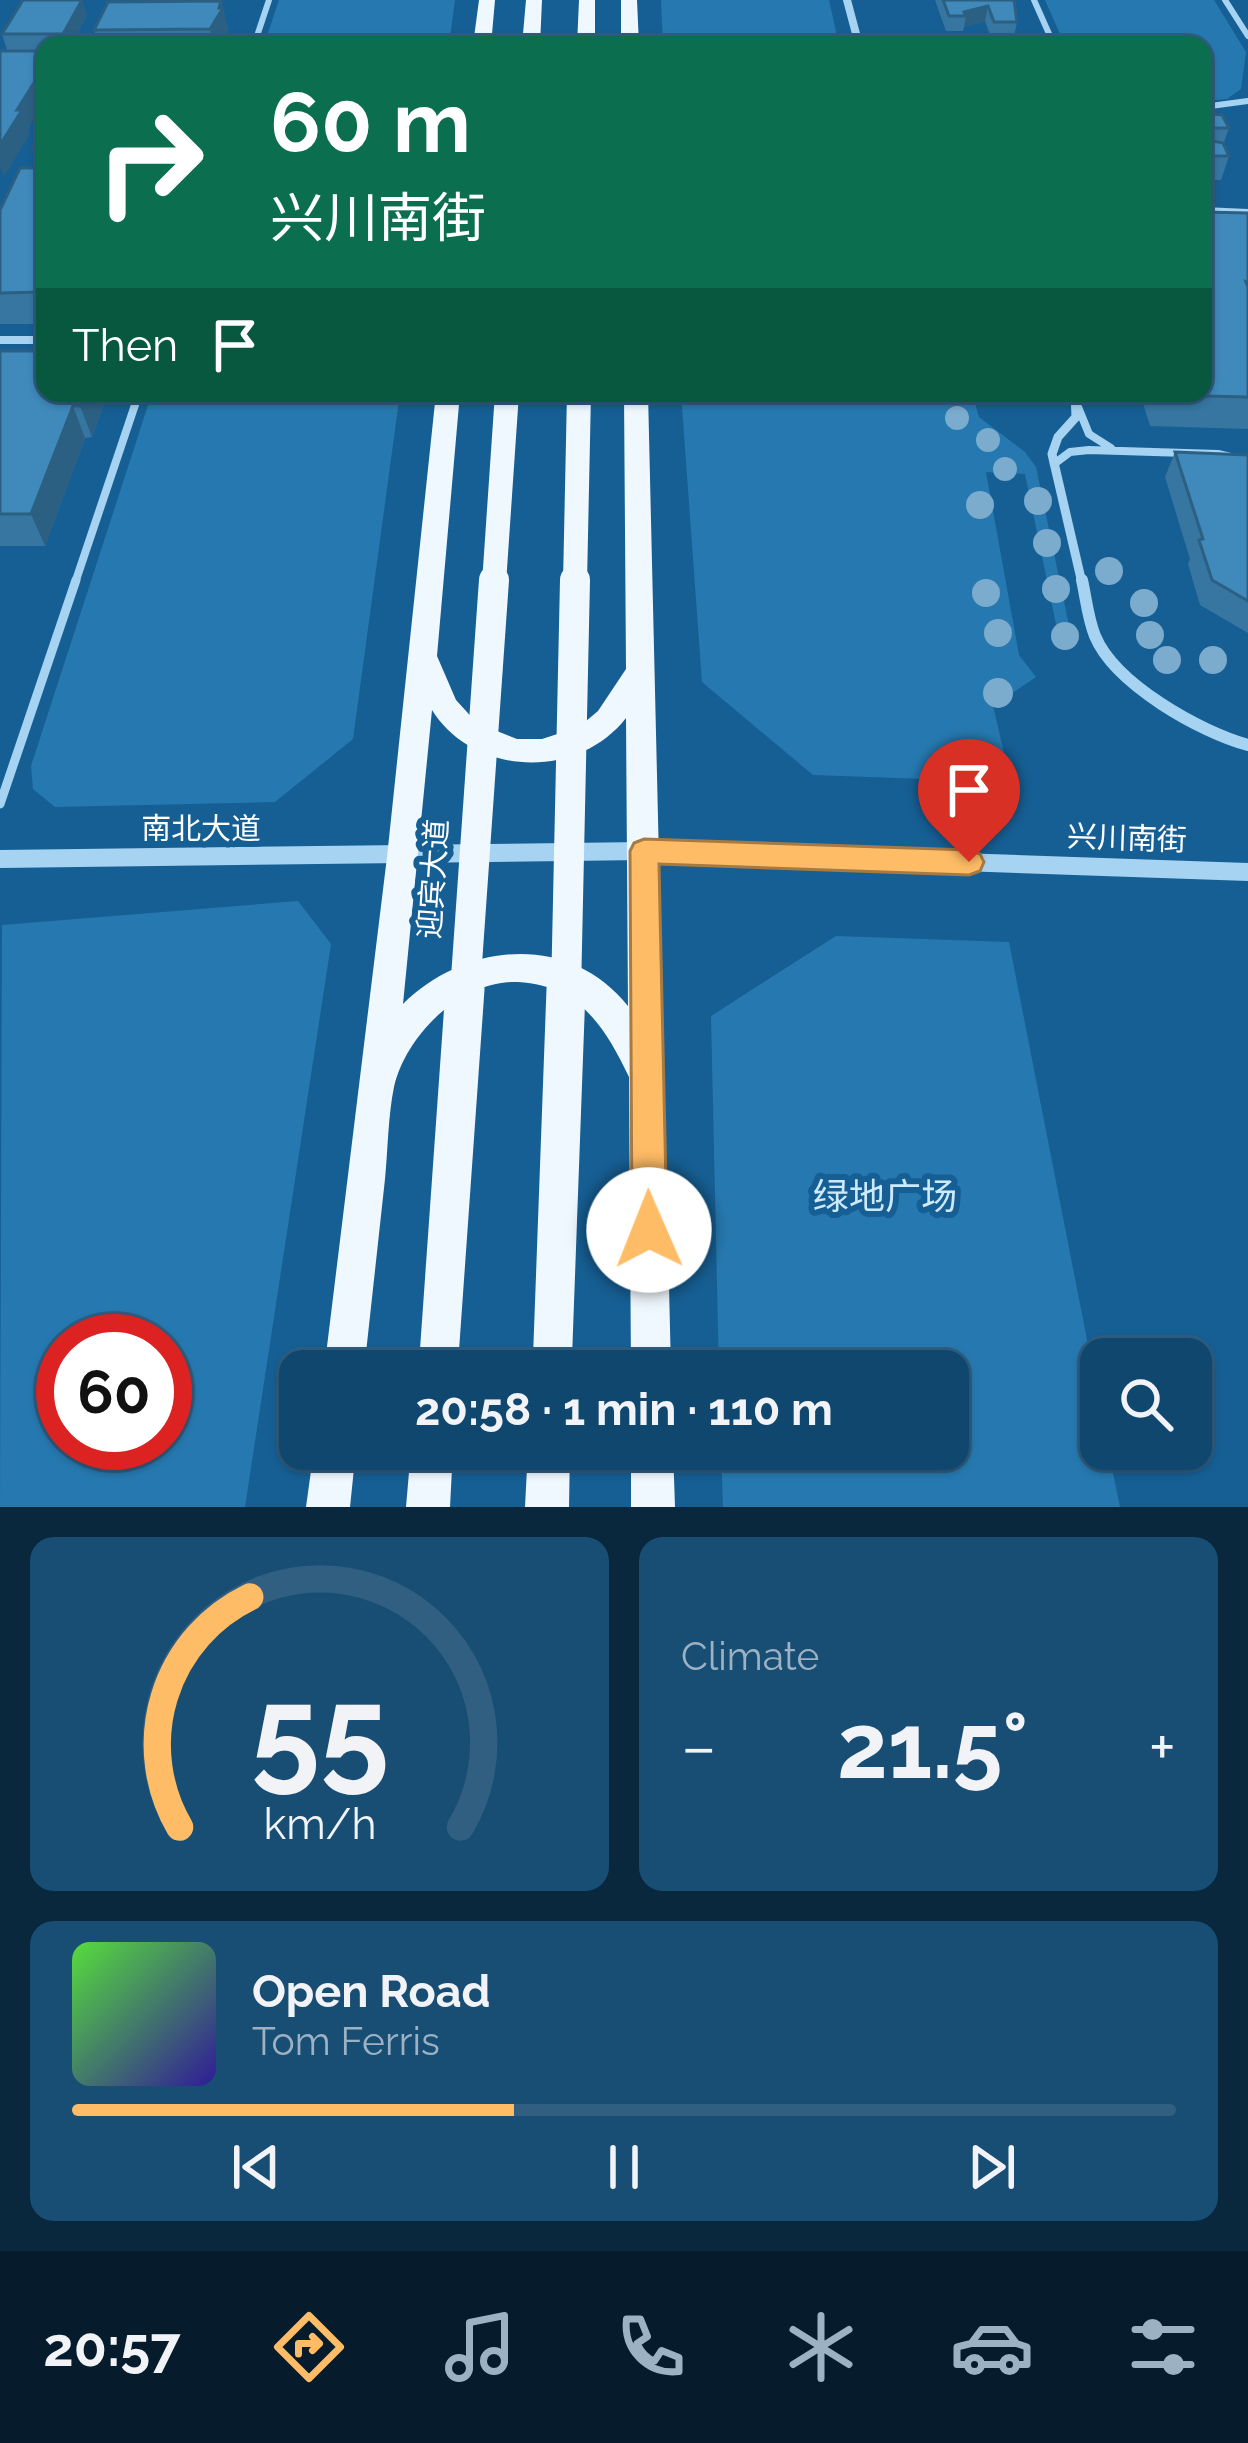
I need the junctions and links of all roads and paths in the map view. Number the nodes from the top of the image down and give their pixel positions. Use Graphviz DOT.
graph roads {
  1 [pos="269,0"];
  2 [pos="487,0"];
  3 [pos="534,0"];
  4 [pos="586,0"];
  5 [pos="629,0"];
  6 [pos="847,0"];
  7 [pos="1034,0"];
  8 [pos="1225,0"];
  9 [pos="257,36"];
  10 [pos="483,36"];
  11 [pos="532,36"];
  12 [pos="586,36"];
  13 [pos="630,36"];
  14 [pos="857,36"];
  15 [pos="1050,36"];
  16 [pos="1248,36"];
  17 [pos="1248,100"];
  18 [pos="1212,106"];
  19 [pos="1212,212"];
  20 [pos="1248,213"];
  21 [pos="0,340"];
  22 [pos="36,340"];
  23 [pos="136,402"];
  24 [pos="447,402"];
  25 [pos="506,402"];
  26 [pos="579,402"];
  27 [pos="636,402"];
  28 [pos="1076,402"];
  29 [pos="1077,402"];
  30 [pos="1122,451"];
  31 [pos="1248,461"];
  32 [pos="1054,464"];
  33 [pos="422,653"];
  34 [pos="641,664"];
  35 [pos="1248,745"];
  36 [pos="0,804"];
  37 [pos="644,851"];
  38 [pos="403,856"];
  39 [pos="0,859"];
  40 [pos="1248,872"];
  41 [pos="647,1088"];
  42 [pos="375,1091"];
  43 [pos="346,1350"];
  44 [pos="439,1350"];
  45 [pos="553,1350"];
  46 [pos="651,1350"];
  47 [pos="332,1470"];
  48 [pos="431,1470"];
  49 [pos="548,1470"];
  50 [pos="652,1470"];
  51 [pos="328,1507"];
  52 [pos="428,1507"];
  53 [pos="547,1507"];
  54 [pos="652,1507"];
  1 -- 9 [label="lane"];
  2 -- 10 [label="main road"];
  3 -- 11 [label="main road"];
  4 -- 12 [label="main road"];
  5 -- 13 [label="main road"];
  6 -- 14 [label="street"];
  7 -- 15 [label="lane"];
  8 -- 16 [label="lane"];
  17 -- 18 [label="lane"];
  19 -- 20 [label="street"];
  21 -- 22 [label="lane"];
  23 -- 36 [label="lane"];
  24 -- 33 [label="main road"];
  25 -- 44 [label="main road, 迎宾大道, bridge"];
  26 -- 45 [label="main road, bridge"];
  27 -- 34 [label="main road"];
  28 -- 32 [label="street"];
  29 -- 30 [label="lane"];
  30 -- 31 [label="lane"];
  30 -- 32 [label="lane"];
  32 -- 35 [label="street"];
  33 -- 34 [label="main road"];
  33 -- 38 [label="main road"];
  34 -- 37 [label="main road"];
  37 -- 38 [label="street, 兴川南街"];
  37 -- 40 [label="street, 兴川南街"];
  37 -- 41 [label="main road"];
  38 -- 39 [label="street, 南北大道"];
  38 -- 42 [label="main road"];
  41 -- 42 [label="main road"];
  41 -- 46 [label="main road"];
  42 -- 43 [label="main road"];
  47 -- 51 [label="main road"];
  48 -- 52 [label="main road"];
  49 -- 53 [label="main road"];
  50 -- 54 [label="main road"];
}
